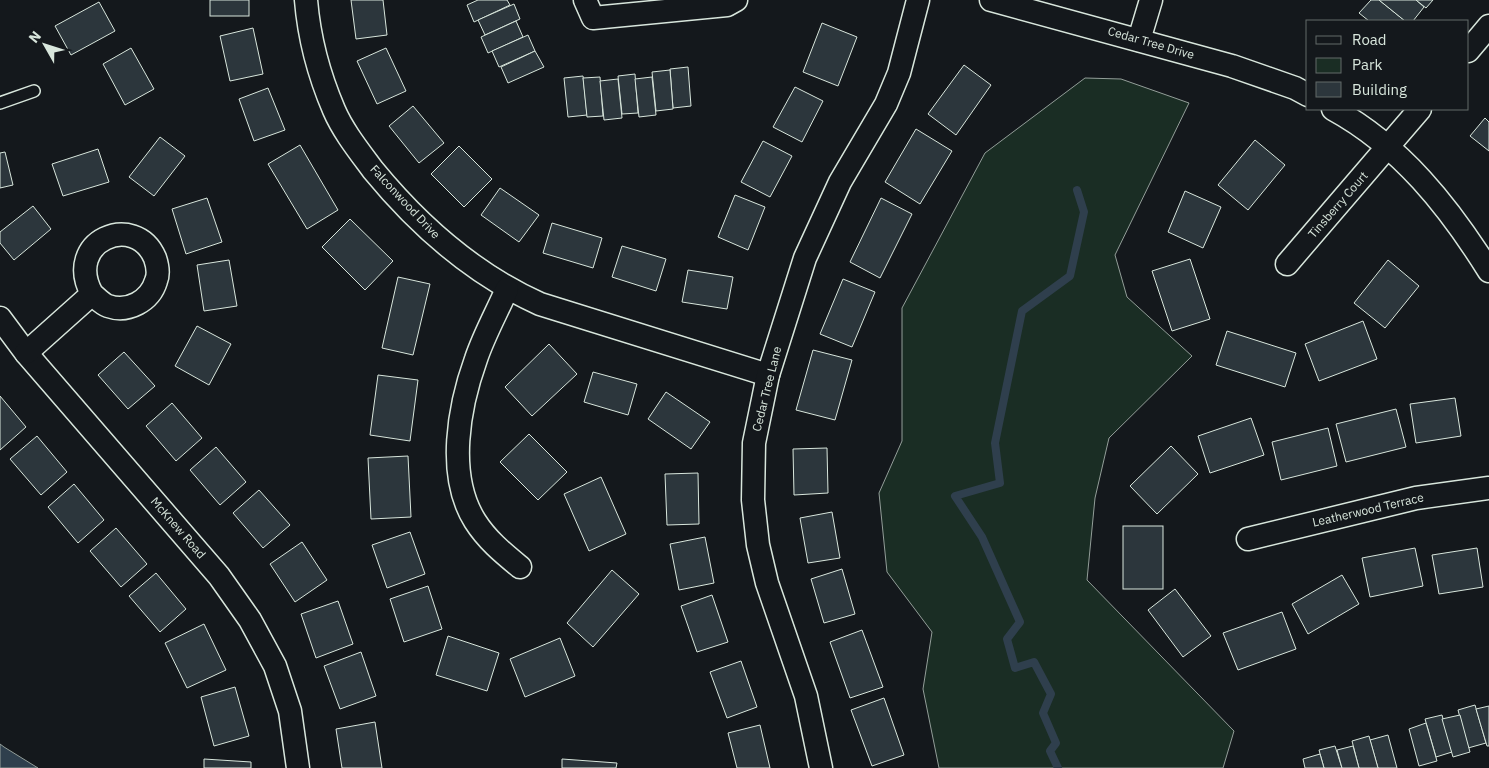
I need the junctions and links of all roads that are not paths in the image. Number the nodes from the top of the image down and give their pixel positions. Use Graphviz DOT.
graph roads {
  1 [pos="306,0"];
  2 [pos="585,0"];
  3 [pos="736,0"];
  4 [pos="918,0"];
  5 [pos="991,0"];
  6 [pos="1151,0"];
  7 [pos="1489,26"];
  8 [pos="1140,40"];
  9 [pos="1469,50"];
  10 [pos="34,90"];
  11 [pos="1306,94"];
  12 [pos="0,103"];
  13 [pos="1335,110"];
  14 [pos="1419,110"];
  15 [pos="1389,146"];
  16 [pos="1287,264"];
  17 [pos="1489,271"];
  18 [pos="508,289"];
  19 [pos="92,294"];
  20 [pos="0,318"];
  21 [pos="26,353"];
  22 [pos="768,375"];
  23 [pos="1489,488"];
  24 [pos="1248,539"];
  25 [pos="520,567"];
  26 [pos="298,768"];
  27 [pos="821,768"];
  1 -- 18 [label="street, Falconwood Drive"];
  2 -- 3 [label="street"];
  4 -- 22 [label="street, Cedar Tree Lane"];
  5 -- 8 [label="street, Cedar Tree Drive"];
  6 -- 8 [label="street"];
  7 -- 9 [label="street"];
  8 -- 11 [label="street, Cedar Tree Drive"];
  10 -- 12 [label="lane"];
  13 -- 15 [label="street"];
  14 -- 15 [label="street, Tinsberry Court"];
  15 -- 16 [label="street, Tinsberry Court"];
  15 -- 17 [label="street"];
  18 -- 22 [label="street, Falconwood Drive"];
  18 -- 25 [label="street"];
  19 -- 21 [label="street"];
  20 -- 21 [label="street, McKnew Road"];
  21 -- 26 [label="street, McKnew Road"];
  22 -- 27 [label="street, Cedar Tree Lane"];
  23 -- 24 [label="street, Leatherwood Terrace"];
}
